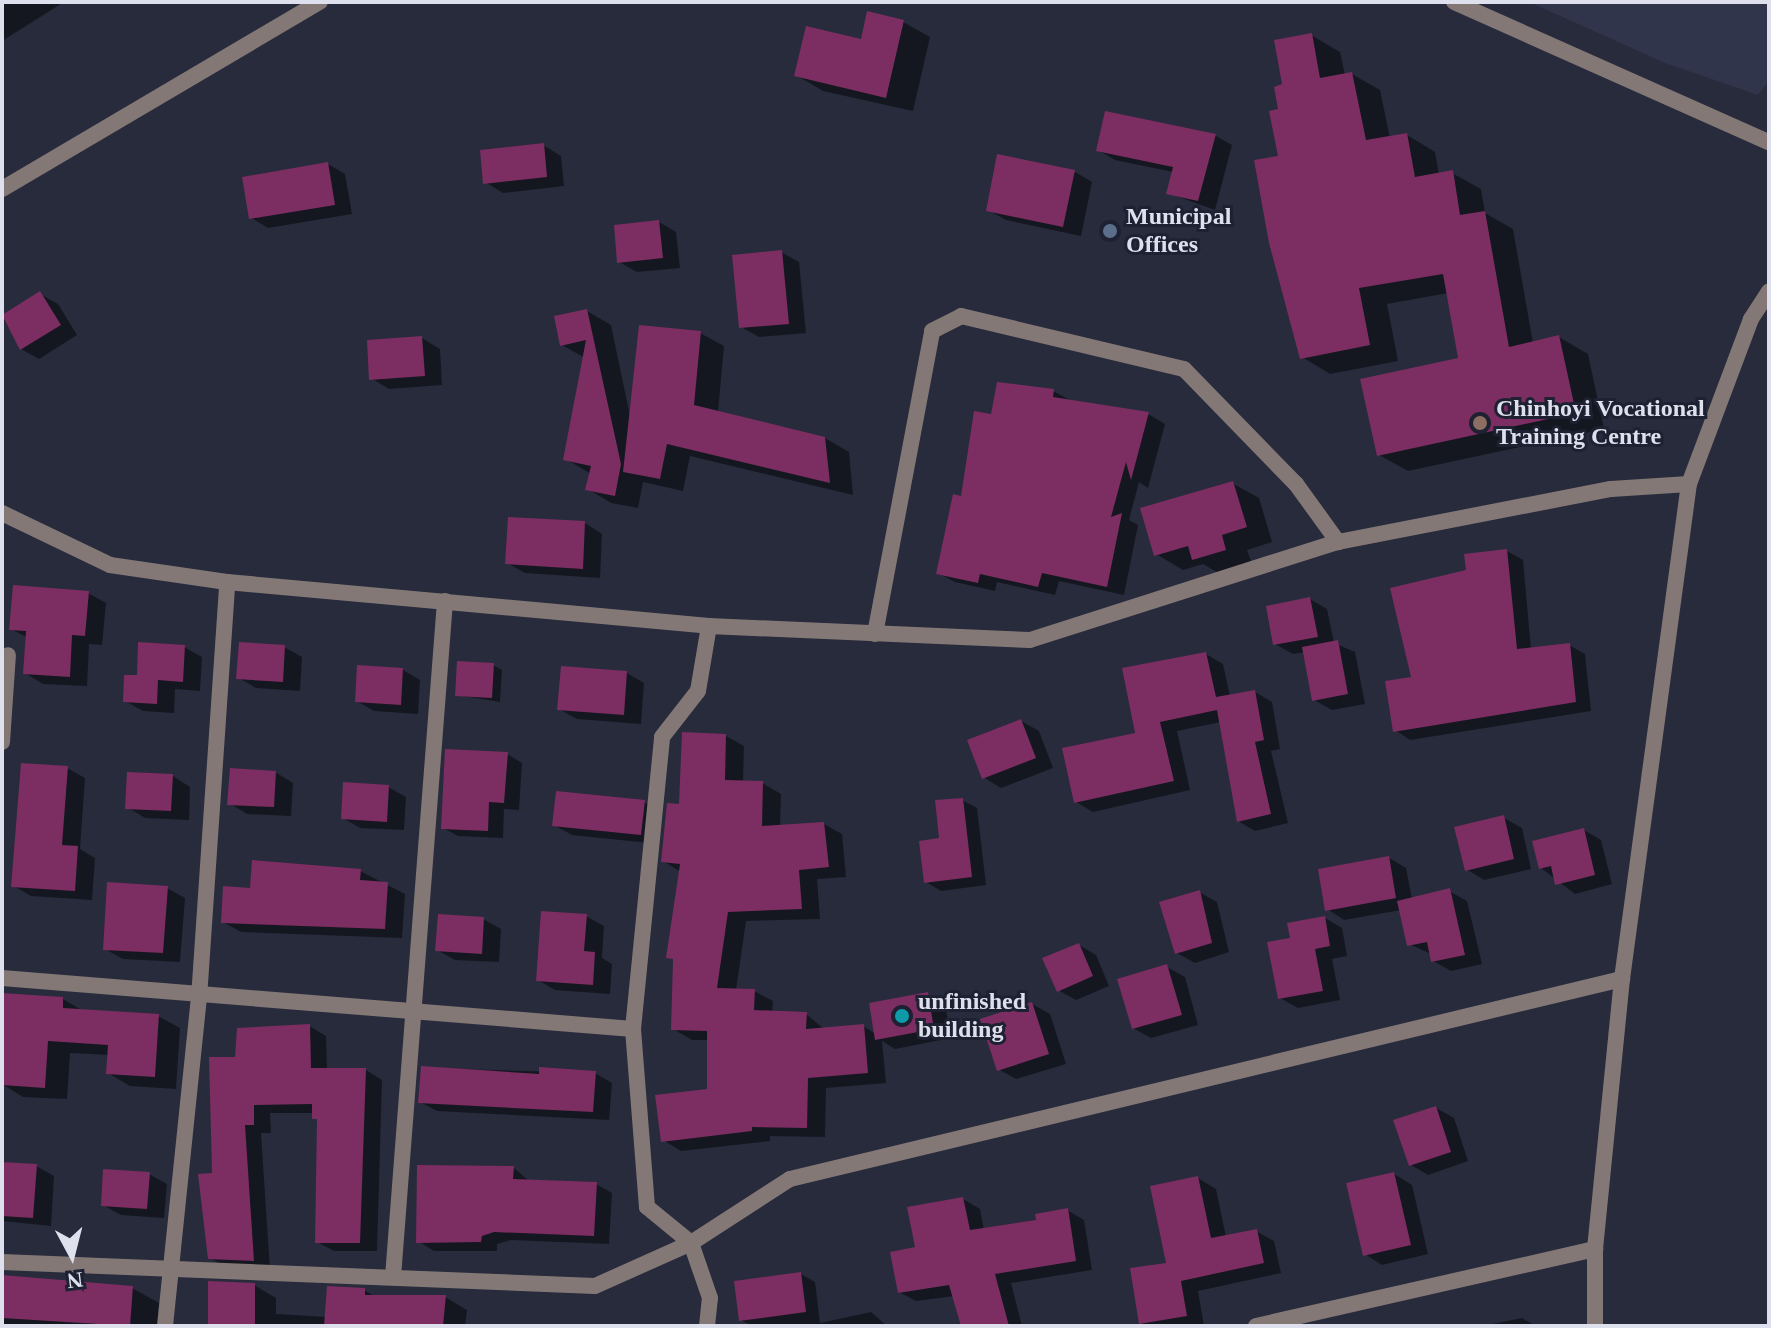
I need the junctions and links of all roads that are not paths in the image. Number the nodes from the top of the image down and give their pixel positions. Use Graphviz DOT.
graph roads {
  1 [pos="320,2"];
  2 [pos="1454,2"];
  3 [pos="1769,142"];
  4 [pos="2,189"];
  5 [pos="1769,291"];
  6 [pos="1689,484"];
  7 [pos="2,513"];
  8 [pos="1338,542"];
  9 [pos="227,582"];
  10 [pos="445,601"];
  11 [pos="709,626"];
  12 [pos="875,634"];
  13 [pos="8,655"];
  14 [pos="2,742"];
  15 [pos="2,978"];
  16 [pos="1622,979"];
  17 [pos="199,998"];
  18 [pos="414,1014"];
  19 [pos="633,1029"];
  20 [pos="691,1243"];
  21 [pos="1595,1249"];
  22 [pos="2,1262"];
  23 [pos="170,1267"];
  24 [pos="393,1277"];
  25 [pos="165,1326"];
  26 [pos="707,1326"];
  27 [pos="1256,1326"];
  28 [pos="1595,1326"];
  1 -- 4 [label="street"];
  2 -- 3 [label="street"];
  5 -- 6 [label="street"];
  6 -- 8 [label="street"];
  6 -- 16 [label="street"];
  7 -- 9 [label="street"];
  8 -- 12 [label="street"];
  8 -- 12 [label="street"];
  9 -- 10 [label="street"];
  9 -- 17 [label="street"];
  10 -- 11 [label="street"];
  10 -- 18 [label="street"];
  11 -- 12 [label="street"];
  11 -- 19 [label="street"];
  13 -- 14 [label="street"];
  15 -- 17 [label="street"];
  16 -- 20 [label="street"];
  16 -- 21 [label="street"];
  17 -- 18 [label="street"];
  17 -- 23 [label="street"];
  18 -- 19 [label="street"];
  18 -- 24 [label="street"];
  19 -- 20 [label="street"];
  20 -- 24 [label="street"];
  20 -- 26 [label="street"];
  21 -- 27 [label="street"];
  21 -- 28 [label="street"];
  22 -- 23 [label="street"];
  23 -- 24 [label="street"];
  23 -- 25 [label="street"];
}
